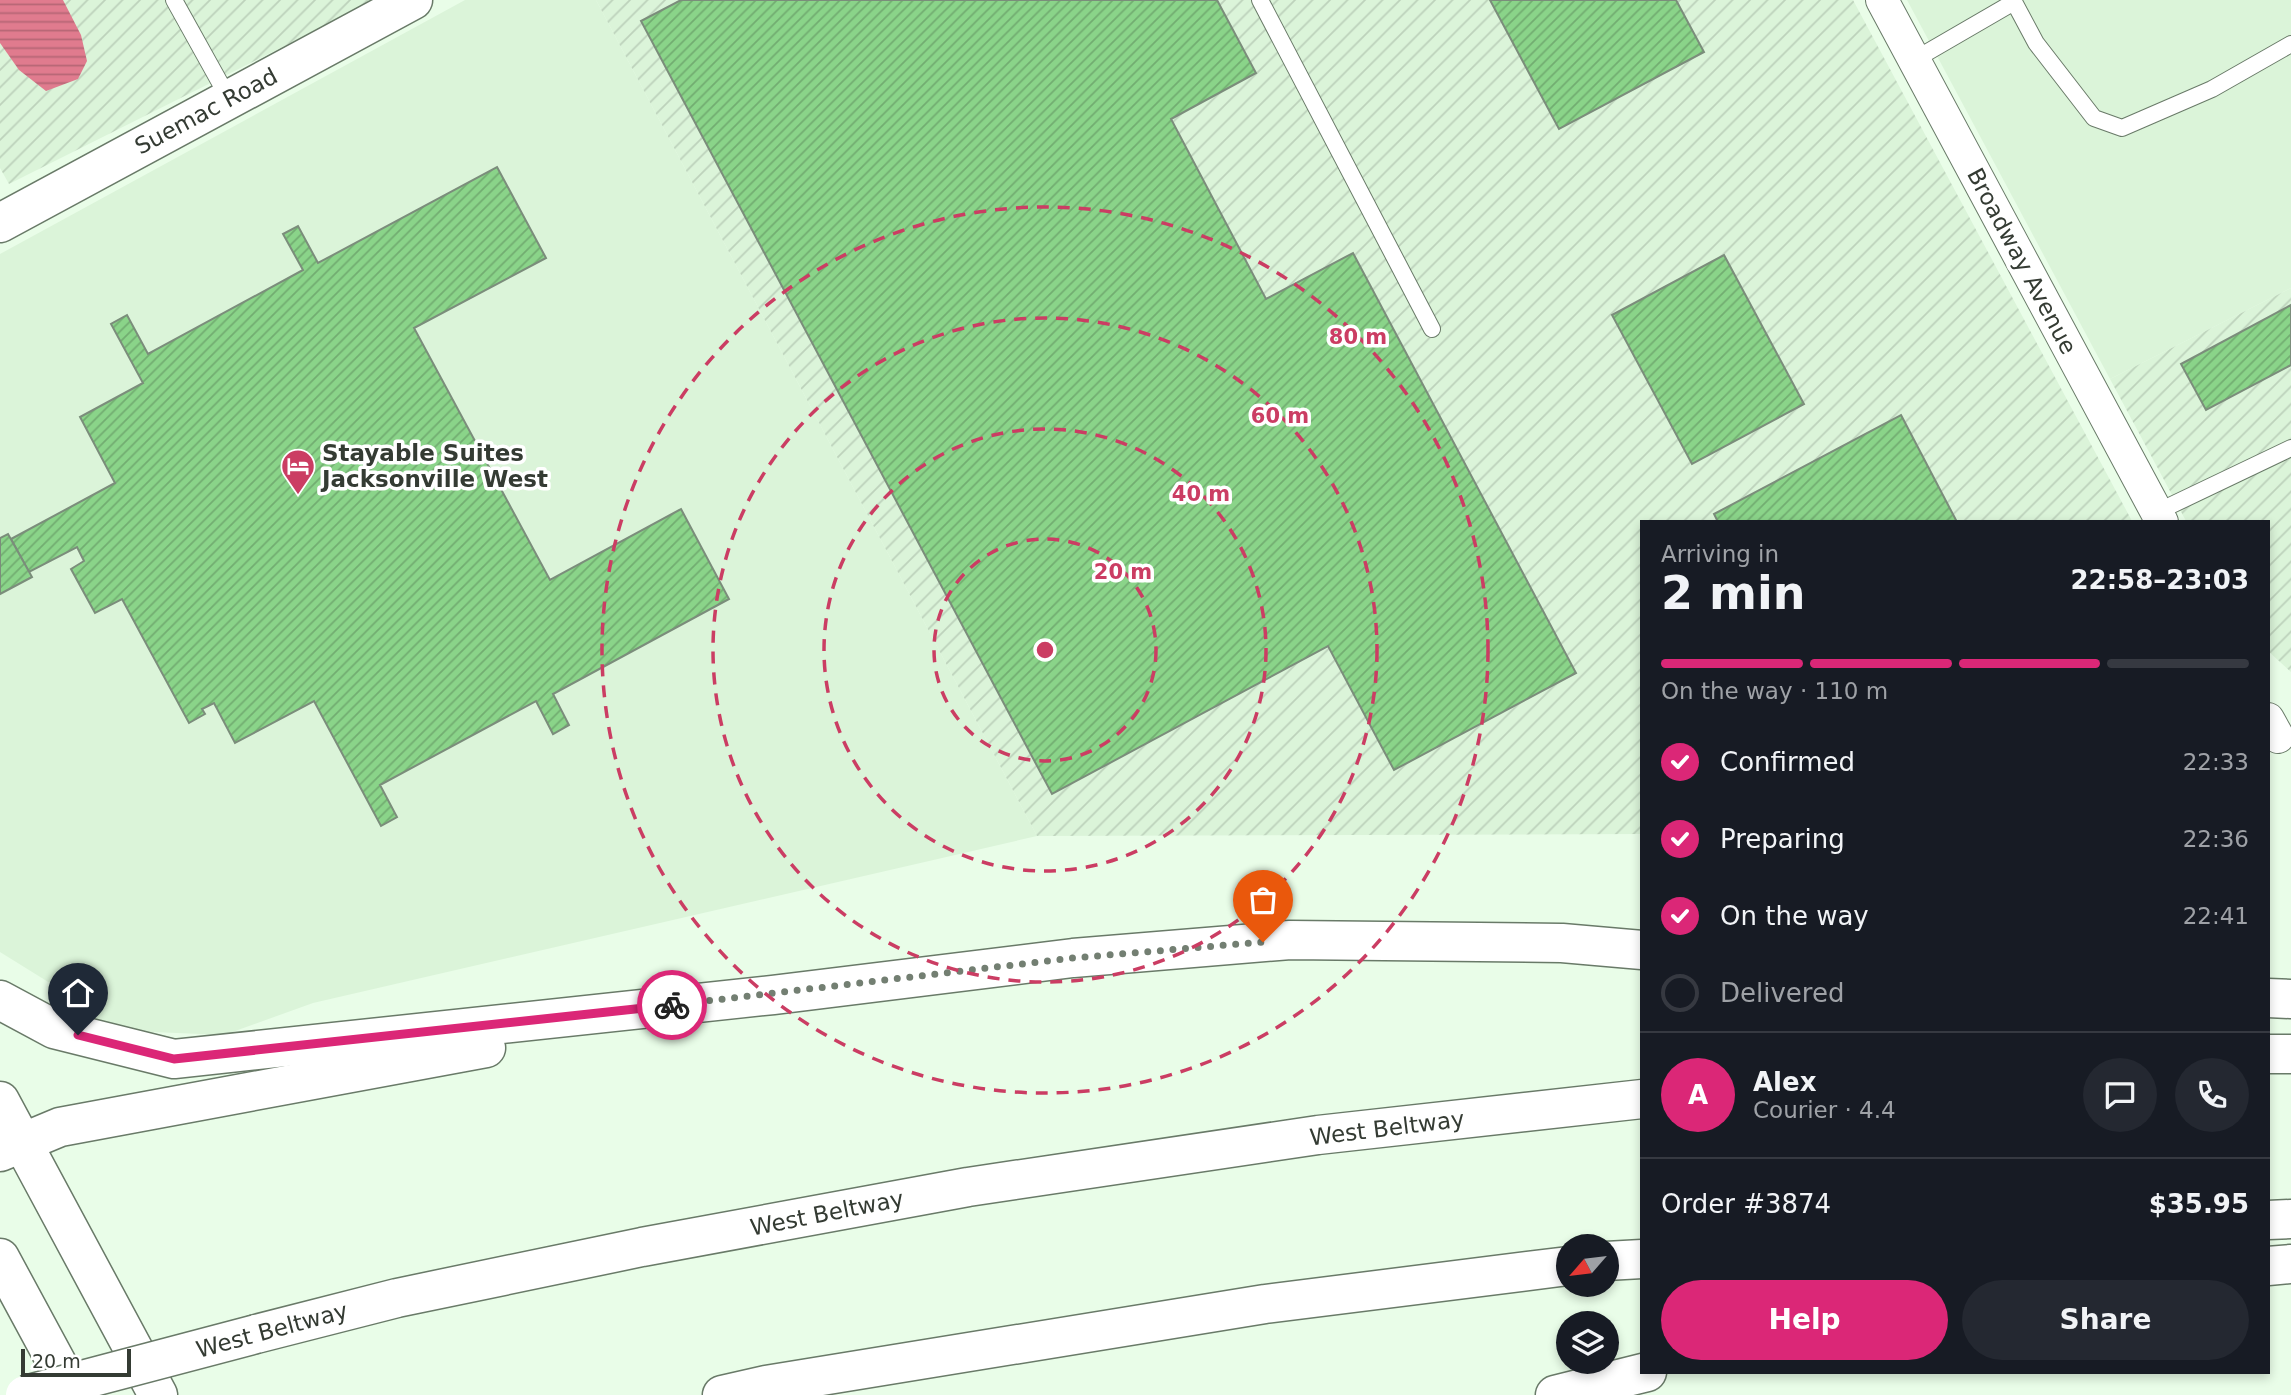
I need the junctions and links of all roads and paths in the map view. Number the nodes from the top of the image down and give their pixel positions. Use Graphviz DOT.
graph roads {
  1 [pos="174,0"];
  2 [pos="413,0"];
  3 [pos="1260,0"];
  4 [pos="1882,0"];
  5 [pos="2014,1"];
  6 [pos="2291,44"];
  7 [pos="1914,60"];
  8 [pos="229,99"];
  9 [pos="0,223"];
  10 [pos="1432,329"];
  11 [pos="2291,448"];
  12 [pos="2159,517"];
  13 [pos="1640,950"];
  14 [pos="774,995"];
  15 [pos="2270,998"];
  16 [pos="2291,999"];
  17 [pos="0,1000"];
  18 [pos="2270,1054"];
  19 [pos="2291,1054"];
  20 [pos="1640,1099"];
  21 [pos="0,1101"];
  22 [pos="12,1148"];
  23 [pos="2291,1219"];
  24 [pos="2270,1220"];
  25 [pos="0,1258"];
  26 [pos="1640,1259"];
  27 [pos="1619,1260"];
  28 [pos="2291,1264"];
  29 [pos="2270,1266"];
  30 [pos="1556,1268"];
  31 [pos="1640,1374"];
  32 [pos="24,1395"];
  33 [pos="74,1395"];
  34 [pos="158,1395"];
  35 [pos="722,1395"];
  36 [pos="1555,1395"];
  1 -- 8 [label="lane"];
  2 -- 8 [label="main road, Suemac Road"];
  3 -- 10 [label="lane"];
  4 -- 7 [label="street, Broadway Avenue"];
  5 -- 6 [label="lane"];
  5 -- 7 [label="lane"];
  7 -- 12 [label="street, Broadway Avenue"];
  8 -- 9 [label="main road, Suemac Road"];
  11 -- 12 [label="lane"];
  13 -- 14 [label="main road"];
  14 -- 17 [label="main road"];
  14 -- 22 [label="main road"];
  15 -- 16 [label="main road"];
  18 -- 19 [label="main road"];
  20 -- 32 [label="main road, West Beltway, bridge"];
  21 -- 22 [label="main road"];
  22 -- 34 [label="main road"];
  23 -- 24 [label="main road"];
  25 -- 33 [label="main road"];
  26 -- 27 [label="main road"];
  28 -- 29 [label="main road"];
  30 -- 35 [label="main road"];
  31 -- 36 [label="main road"];
}
